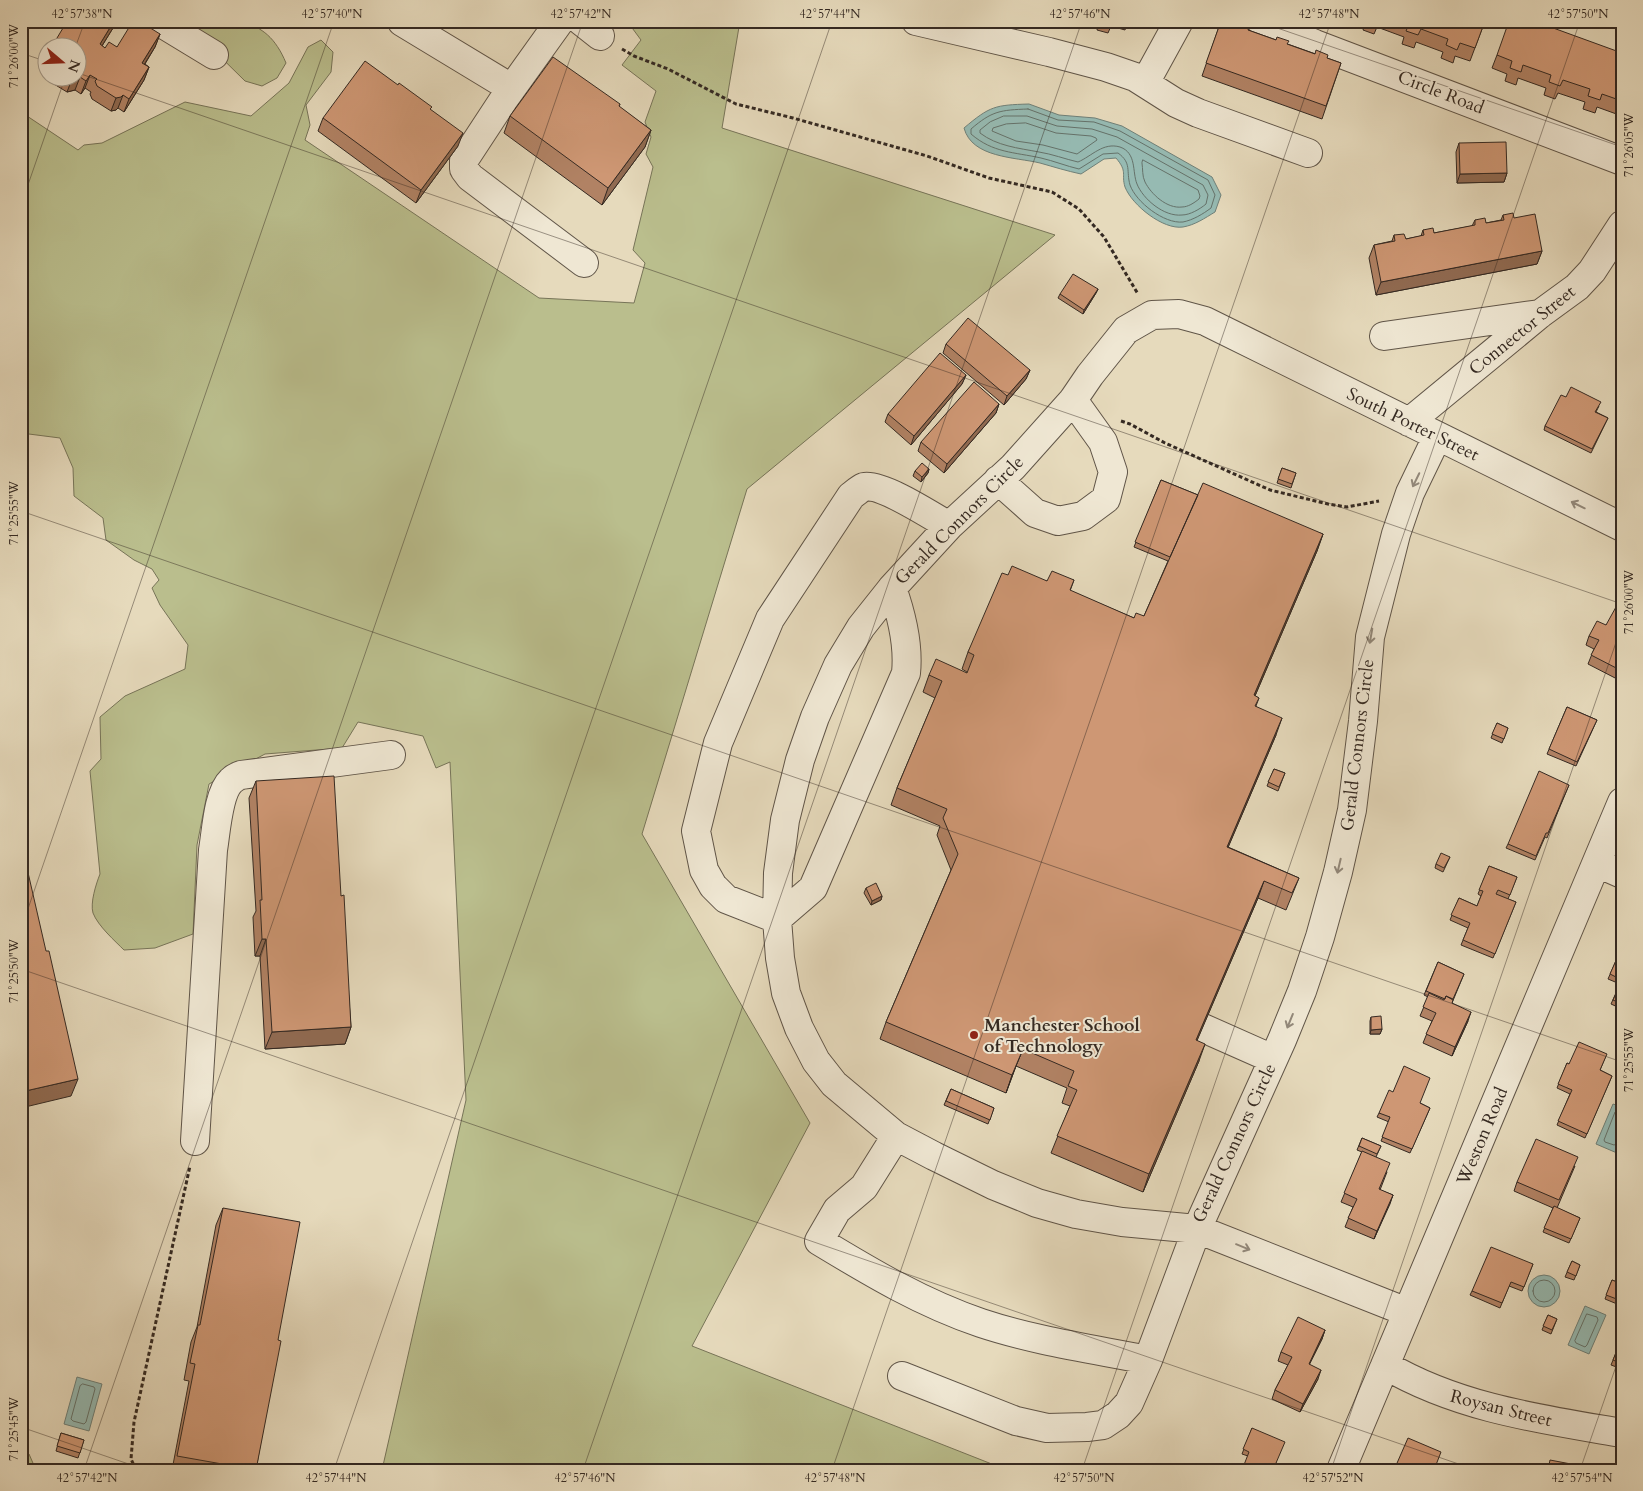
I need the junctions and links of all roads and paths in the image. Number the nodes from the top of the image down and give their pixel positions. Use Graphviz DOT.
graph roads {
  1 [pos="158,21"];
  2 [pos="560,21"];
  3 [pos="916,21"];
  4 [pos="1179,21"];
  5 [pos="1261,21"];
  6 [pos="402,22"];
  7 [pos="590,29"];
  8 [pos="214,55"];
  9 [pos="1145,83"];
  10 [pos="511,88"];
  11 [pos="1308,152"];
  12 [pos="1622,161"];
  13 [pos="1622,225"];
  14 [pos="584,263"];
  15 [pos="1540,314"];
  16 [pos="1152,316"];
  17 [pos="1205,321"];
  18 [pos="1384,336"];
  19 [pos="1073,400"];
  20 [pos="1115,419"];
  21 [pos="1409,422"];
  22 [pos="1438,437"];
  23 [pos="998,480"];
  24 [pos="1385,500"];
  25 [pos="949,526"];
  26 [pos="1622,527"];
  27 [pos="892,588"];
  28 [pos="391,755"];
  29 [pos="1622,802"];
  30 [pos="1597,863"];
  31 [pos="1622,874"];
  32 [pos="777,919"];
  33 [pos="1203,1028"];
  34 [pos="1273,1059"];
  35 [pos="896,1136"];
  36 [pos="195,1141"];
  37 [pos="1197,1229"];
  38 [pos="1408,1312"];
  39 [pos="1148,1360"];
  40 [pos="1385,1365"];
  41 [pos="902,1376"];
  42 [pos="1622,1433"];
  43 [pos="136,1470"];
  44 [pos="1341,1470"];
  1 -- 8 [label="street"];
  2 -- 10 [label="street"];
  3 -- 9 [label="street"];
  4 -- 9 [label="street"];
  5 -- 12 [label="street, Circle Road"];
  6 -- 10 [label="street"];
  7 -- 16 [label="path"];
  9 -- 11 [label="street"];
  10 -- 14 [label="street"];
  13 -- 15 [label="street, Connector Street"];
  15 -- 18 [label="street"];
  15 -- 21 [label="street, Connector Street"];
  16 -- 17 [label="street, Gerald Connors Circle"];
  16 -- 19 [label="street, Gerald Connors Circle"];
  17 -- 21 [label="street, South Porter Street"];
  19 -- 23 [label="street, Gerald Connors Circle"];
  19 -- 23 [label="street"];
  20 -- 24 [label="path"];
  21 -- 22 [label="street, South Porter Street"];
  26 -- 22 [label="street, South Porter Street, one-way"];
  22 -- 34 [label="street, Gerald Connors Circle, one-way"];
  23 -- 25 [label="street, Gerald Connors Circle"];
  25 -- 27 [label="street, Gerald Connors Circle"];
  25 -- 32 [label="street"];
  27 -- 32 [label="street, Gerald Connors Circle"];
  27 -- 32 [label="street"];
  28 -- 36 [label="street"];
  29 -- 30 [label="street, Weston Road"];
  30 -- 31 [label="street"];
  30 -- 38 [label="street, Weston Road"];
  32 -- 35 [label="street, Gerald Connors Circle"];
  33 -- 34 [label="street"];
  34 -- 37 [label="street, Gerald Connors Circle"];
  35 -- 37 [label="street, Gerald Connors Circle"];
  35 -- 39 [label="street"];
  36 -- 43 [label="path"];
  37 -- 38 [label="street, one-way"];
  37 -- 39 [label="street"];
  38 -- 40 [label="street, Weston Road"];
  39 -- 41 [label="street"];
  40 -- 42 [label="street, Roysan Street"];
  40 -- 44 [label="street, Weston Road"];
}
